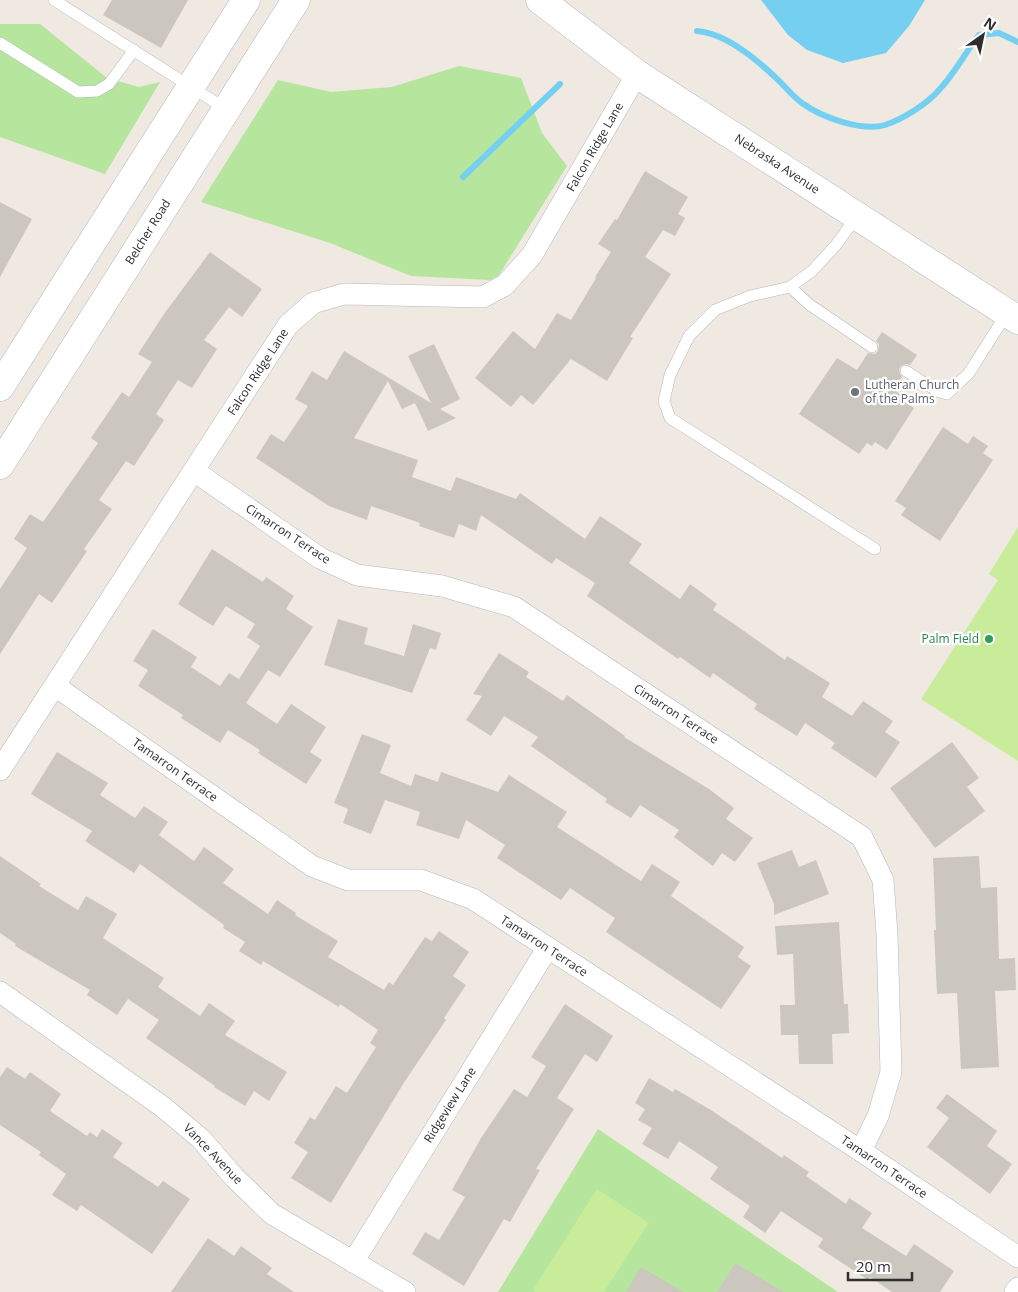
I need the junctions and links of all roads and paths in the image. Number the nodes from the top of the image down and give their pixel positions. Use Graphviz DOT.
graph roads {
  1 [pos="54,0"];
  2 [pos="246,0"];
  3 [pos="296,0"];
  4 [pos="540,0"];
  5 [pos="0,42"];
  6 [pos="134,50"];
  7 [pos="638,74"];
  8 [pos="191,86"];
  9 [pos="226,109"];
  10 [pos="857,216"];
  11 [pos="790,287"];
  12 [pos="1013,317"];
  13 [pos="872,347"];
  14 [pos="906,371"];
  15 [pos="0,386"];
  16 [pos="0,465"];
  17 [pos="194,471"];
  18 [pos="875,549"];
  19 [pos="55,686"];
  20 [pos="0,770"];
  21 [pos="547,949"];
  22 [pos="0,992"];
  23 [pos="861,1151"];
  24 [pos="1018,1257"];
  25 [pos="353,1262"];
  26 [pos="1018,1288"];
  27 [pos="405,1292"];
  28 [pos="1016,1292"];
  1 -- 6 [label="lane"];
  2 -- 8 [label="main road"];
  3 -- 9 [label="main road, Belcher Road"];
  4 -- 7 [label="main road, Nebraska Avenue"];
  5 -- 6 [label="lane"];
  6 -- 8 [label="lane"];
  7 -- 10 [label="main road, Nebraska Avenue"];
  7 -- 17 [label="street, Falcon Ridge Lane"];
  8 -- 9 [label="lane"];
  8 -- 15 [label="main road"];
  9 -- 16 [label="main road, Belcher Road"];
  10 -- 11 [label="lane"];
  10 -- 12 [label="main road, Nebraska Avenue"];
  11 -- 13 [label="lane"];
  11 -- 18 [label="lane"];
  12 -- 14 [label="lane"];
  17 -- 19 [label="street, Falcon Ridge Lane"];
  17 -- 23 [label="street, Cimarron Terrace"];
  19 -- 20 [label="street, Falcon Ridge Lane"];
  19 -- 21 [label="street, Tamarron Terrace"];
  21 -- 23 [label="street, Tamarron Terrace"];
  21 -- 25 [label="street, Ridgeview Lane"];
  22 -- 25 [label="street, Vance Avenue"];
  23 -- 24 [label="street, Tamarron Terrace"];
  25 -- 27 [label="street, Vance Avenue"];
  26 -- 28 [label="street"];
}
